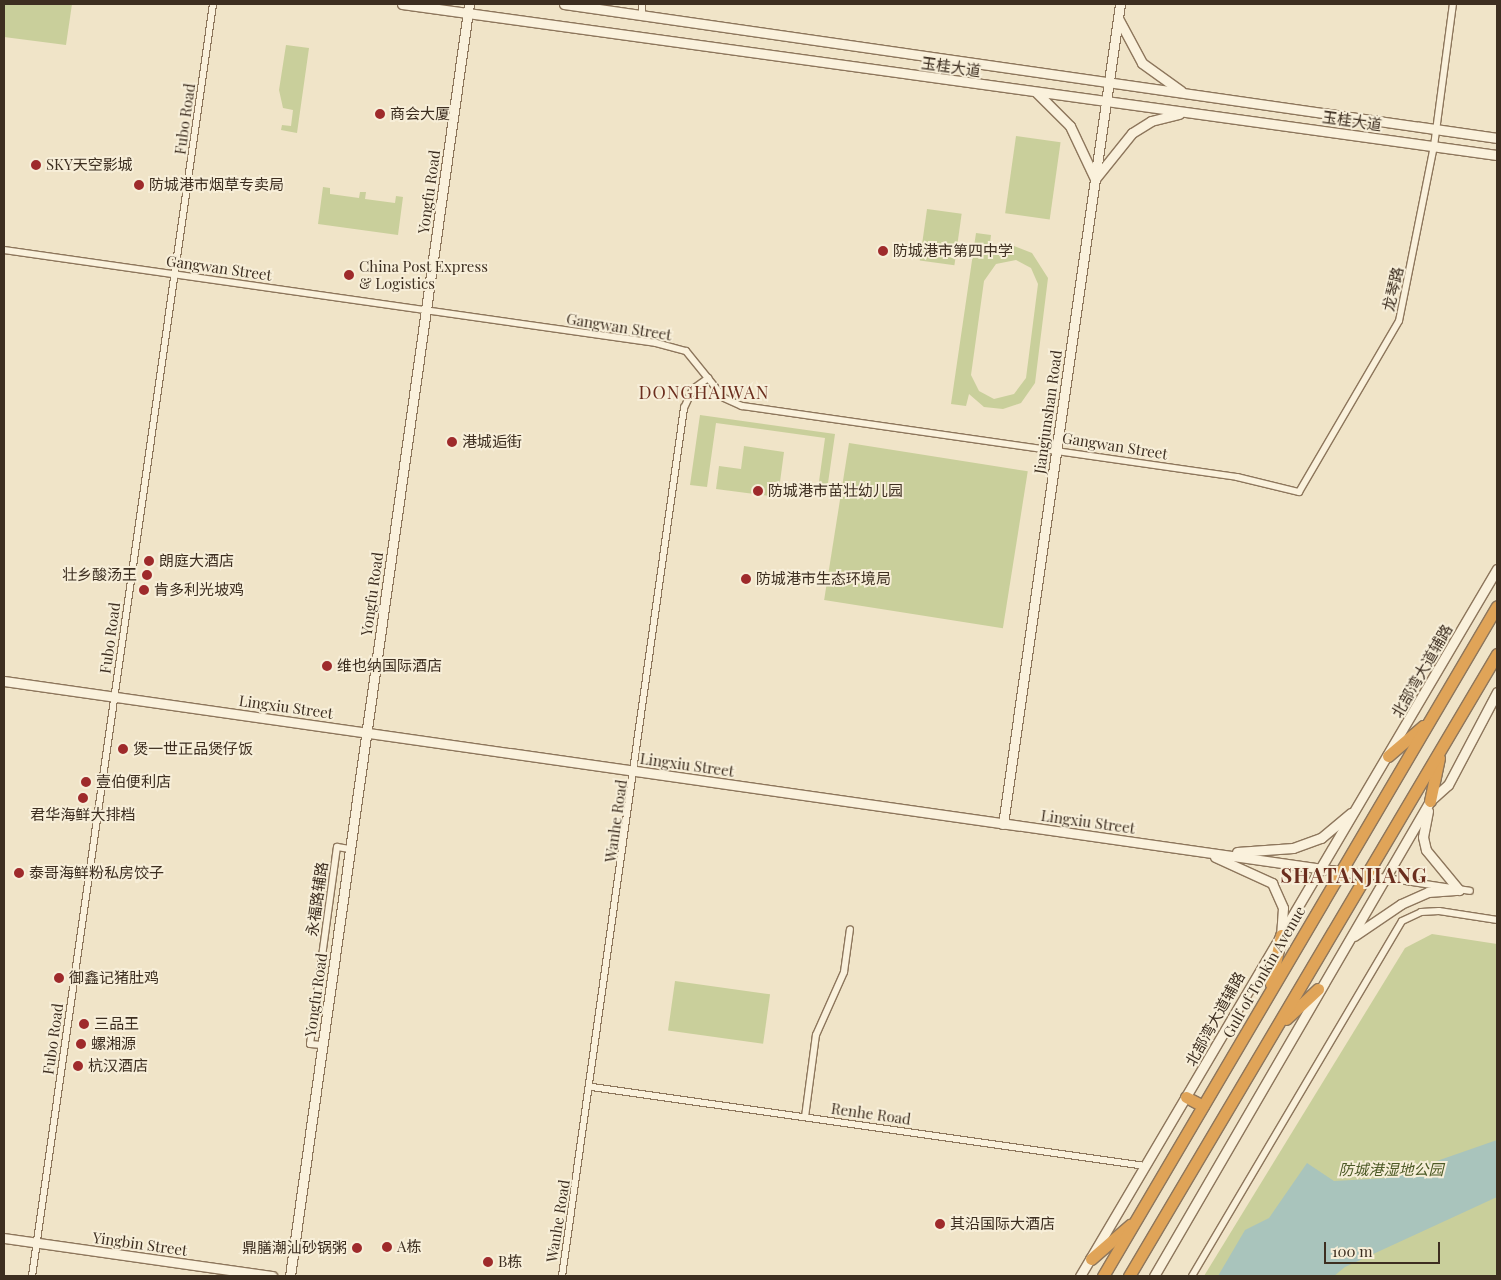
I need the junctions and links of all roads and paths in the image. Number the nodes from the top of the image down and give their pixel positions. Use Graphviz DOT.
graph roads {
  1 [pos="213,4"];
  2 [pos="402,4"];
  3 [pos="564,4"];
  4 [pos="642,4"];
  5 [pos="1120,4"];
  6 [pos="1453,4"];
  7 [pos="469,8"];
  8 [pos="642,15"];
  9 [pos="1118,18"];
  10 [pos="1109,83"];
  11 [pos="1036,92"];
  12 [pos="1186,94"];
  13 [pos="1106,102"];
  14 [pos="1184,112"];
  15 [pos="1437,129"];
  16 [pos="1497,138"];
  17 [pos="1434,146"];
  18 [pos="1497,155"];
  19 [pos="1095,179"];
  20 [pos="4,250"];
  21 [pos="176,274"];
  22 [pos="426,311"];
  23 [pos="708,378"];
  24 [pos="1057,450"];
  25 [pos="1237,477"];
  26 [pos="1497,570"];
  27 [pos="1497,606"];
  28 [pos="1497,654"];
  29 [pos="4,681"];
  30 [pos="1497,692"];
  31 [pos="114,697"];
  32 [pos="1432,718"];
  33 [pos="366,733"];
  34 [pos="1441,750"];
  35 [pos="1388,756"];
  36 [pos="635,771"];
  37 [pos="1430,801"];
  38 [pos="1358,805"];
  39 [pos="1003,824"];
  40 [pos="1202,852"];
  41 [pos="1323,869"];
  42 [pos="1341,872"];
  43 [pos="1366,876"];
  44 [pos="1385,878"];
  45 [pos="1459,890"];
  46 [pos="1470,891"];
  47 [pos="1497,920"];
  48 [pos="850,929"];
  49 [pos="1281,935"];
  50 [pos="1340,952"];
  51 [pos="1318,990"];
  52 [pos="1270,993"];
  53 [pos="1275,1029"];
  54 [pos="592,1087"];
  55 [pos="1186,1097"];
  56 [pos="1203,1106"];
  57 [pos="805,1117"];
  58 [pos="1146,1166"];
  59 [pos="1137,1219"];
  60 [pos="4,1238"];
  61 [pos="37,1243"];
  62 [pos="1091,1259"];
  63 [pos="32,1276"];
  64 [pos="272,1276"];
  65 [pos="290,1276"];
  66 [pos="562,1276"];
  67 [pos="1080,1276"];
  68 [pos="1103,1276"];
  69 [pos="1129,1276"];
  70 [pos="1154,1276"];
  71 [pos="1192,1276"];
  1 -- 21 [label="street, Fubo Road"];
  2 -- 7 [label="main road, 玉桂大道"];
  3 -- 8 [label="main road, 玉桂大道"];
  4 -- 8 [label="street"];
  5 -- 9 [label="main road, Jiangjunshan Road"];
  6 -- 15 [label="street, 龙琴路"];
  7 -- 11 [label="main road, 玉桂大道"];
  7 -- 22 [label="main road, Yongfu Road"];
  8 -- 10 [label="main road, 玉桂大道"];
  9 -- 10 [label="main road, Jiangjunshan Road"];
  9 -- 12 [label="main road"];
  10 -- 12 [label="main road, 玉桂大道"];
  10 -- 13 [label="main road, Jiangjunshan Road"];
  11 -- 13 [label="main road, 玉桂大道"];
  11 -- 19 [label="main road"];
  12 -- 15 [label="main road, 玉桂大道"];
  13 -- 14 [label="main road, 玉桂大道"];
  13 -- 19 [label="main road, Jiangjunshan Road"];
  14 -- 17 [label="main road, 玉桂大道"];
  14 -- 19 [label="main road"];
  15 -- 16 [label="main road, 玉桂大道"];
  15 -- 17 [label="street, 龙琴路"];
  17 -- 18 [label="main road, 玉桂大道"];
  17 -- 25 [label="street, 龙琴路"];
  19 -- 24 [label="main road, Jiangjunshan Road"];
  20 -- 21 [label="street, Gangwan Street"];
  21 -- 22 [label="street, Gangwan Street"];
  21 -- 31 [label="street, Fubo Road"];
  22 -- 23 [label="street, Gangwan Street"];
  22 -- 33 [label="main road, Yongfu Road"];
  23 -- 24 [label="street, Gangwan Street"];
  23 -- 36 [label="street, Wanhe Road"];
  24 -- 25 [label="street, Gangwan Street"];
  24 -- 39 [label="main road, Jiangjunshan Road"];
  26 -- 35 [label="main road, 北部湾大道辅路"];
  27 -- 32 [label="highway, Gulf of Tonkin Avenue"];
  28 -- 34 [label="highway"];
  29 -- 31 [label="main road, Lingxiu Street"];
  30 -- 37 [label="main road"];
  31 -- 33 [label="main road, Lingxiu Street"];
  31 -- 61 [label="street, Fubo Road"];
  32 -- 35 [label="highway"];
  32 -- 42 [label="highway, Gulf of Tonkin Avenue"];
  33 -- 36 [label="main road, Lingxiu Street"];
  33 -- 65 [label="main road, Yongfu Road"];
  34 -- 37 [label="highway"];
  34 -- 43 [label="highway"];
  35 -- 38 [label="main road, 北部湾大道辅路"];
  36 -- 39 [label="main road, Lingxiu Street"];
  36 -- 54 [label="street, Wanhe Road"];
  37 -- 44 [label="main road"];
  37 -- 45 [label="main road"];
  38 -- 40 [label="main road"];
  38 -- 41 [label="main road, 北部湾大道辅路"];
  39 -- 40 [label="main road, Lingxiu Street"];
  40 -- 41 [label="main road, Lingxiu Street"];
  40 -- 49 [label="main road"];
  41 -- 42 [label="main road, Lingxiu Street"];
  41 -- 49 [label="main road, 北部湾大道辅路"];
  42 -- 43 [label="main road, Lingxiu Street"];
  42 -- 52 [label="highway, Gulf of Tonkin Avenue"];
  43 -- 44 [label="street"];
  43 -- 53 [label="highway"];
  44 -- 45 [label="street"];
  44 -- 50 [label="main road"];
  45 -- 46 [label="street"];
  45 -- 50 [label="main road"];
  47 -- 71 [label="street"];
  48 -- 57 [label="street"];
  49 -- 52 [label="highway"];
  49 -- 55 [label="main road, 北部湾大道辅路"];
  50 -- 51 [label="main road"];
  51 -- 53 [label="highway"];
  51 -- 70 [label="main road"];
  52 -- 56 [label="highway, Gulf of Tonkin Avenue"];
  53 -- 69 [label="highway"];
  54 -- 57 [label="street, Renhe Road"];
  54 -- 66 [label="street, Wanhe Road"];
  55 -- 56 [label="highway"];
  55 -- 58 [label="main road, 北部湾大道辅路"];
  56 -- 59 [label="highway, Gulf of Tonkin Avenue"];
  57 -- 58 [label="street, Renhe Road"];
  58 -- 62 [label="main road, 北部湾大道辅路"];
  59 -- 62 [label="highway"];
  59 -- 68 [label="highway, Gulf of Tonkin Avenue"];
  60 -- 61 [label="main road, Yingbin Street"];
  61 -- 63 [label="street, Fubo Road"];
  61 -- 64 [label="main road, Yingbin Street"];
  62 -- 67 [label="main road, 北部湾大道辅路"];
}
